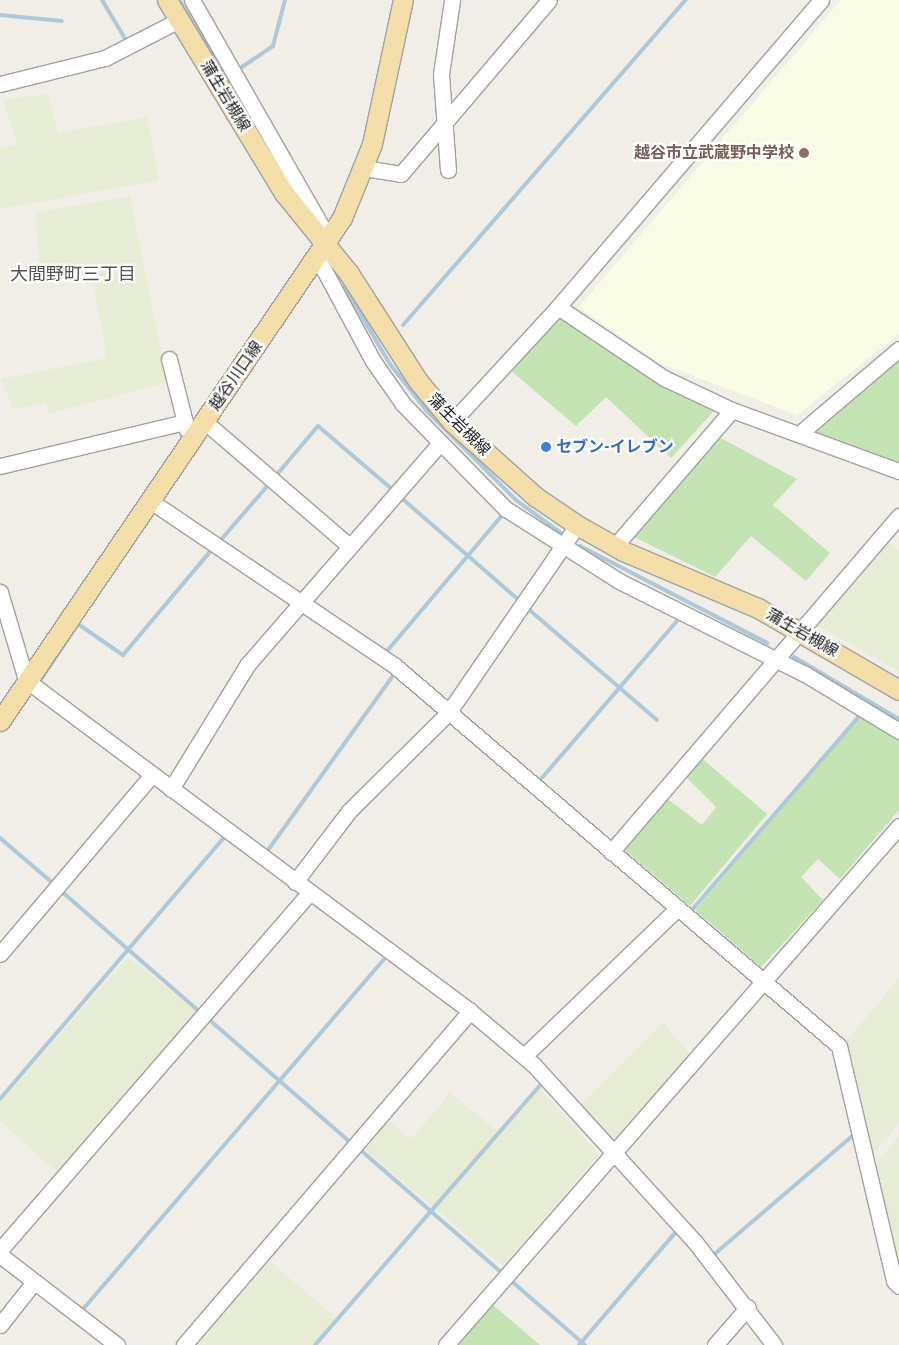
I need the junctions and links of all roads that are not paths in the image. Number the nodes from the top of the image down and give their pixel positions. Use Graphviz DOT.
graph roads {
  1 [pos="167,0"];
  2 [pos="192,0"];
  3 [pos="403,0"];
  4 [pos="452,0"];
  5 [pos="548,0"];
  6 [pos="821,0"];
  7 [pos="179,20"];
  8 [pos="0,84"];
  9 [pos="443,122"];
  10 [pos="364,168"];
  11 [pos="448,170"];
  12 [pos="324,247"];
  13 [pos="558,307"];
  14 [pos="899,349"];
  15 [pos="169,359"];
  16 [pos="732,410"];
  17 [pos="204,421"];
  18 [pos="185,422"];
  19 [pos="452,422"];
  20 [pos="799,434"];
  21 [pos="190,441"];
  22 [pos="440,443"];
  23 [pos="0,466"];
  24 [pos="899,471"];
  25 [pos="149,500"];
  26 [pos="899,516"];
  27 [pos="577,525"];
  28 [pos="348,545"];
  29 [pos="615,546"];
  30 [pos="562,547"];
  31 [pos="0,592"];
  32 [pos="299,603"];
  33 [pos="799,629"];
  34 [pos="775,660"];
  35 [pos="26,680"];
  36 [pos="899,690"];
  37 [pos="448,713"];
  38 [pos="0,721"];
  39 [pos="899,730"];
  40 [pos="152,775"];
  41 [pos="171,789"];
  42 [pos="899,826"];
  43 [pos="611,852"];
  44 [pos="295,882"];
  45 [pos="310,893"];
  46 [pos="678,908"];
  47 [pos="0,954"];
  48 [pos="766,981"];
  49 [pos="470,1011"];
  50 [pos="524,1056"];
  51 [pos="614,1152"];
  52 [pos="0,1250"];
  53 [pos="0,1255"];
  54 [pos="34,1282"];
  55 [pos="899,1286"];
  56 [pos="748,1308"];
  57 [pos="0,1325"];
  58 [pos="117,1345"];
  59 [pos="184,1345"];
  60 [pos="446,1345"];
  61 [pos="715,1345"];
  62 [pos="774,1345"];
  1 -- 7 [label="main road, 蒲生岩槻線"];
  2 -- 12 [label="street"];
  3 -- 10 [label="main road, 越谷川口線"];
  4 -- 9 [label="street"];
  5 -- 9 [label="street"];
  6 -- 13 [label="street"];
  7 -- 8 [label="street"];
  7 -- 12 [label="main road, 蒲生岩槻線"];
  9 -- 10 [label="street"];
  9 -- 11 [label="street"];
  10 -- 12 [label="main road, 越谷川口線"];
  12 -- 17 [label="main road, 越谷川口線"];
  12 -- 19 [label="main road, 蒲生岩槻線"];
  12 -- 22 [label="street"];
  13 -- 16 [label="street"];
  13 -- 19 [label="street"];
  14 -- 20 [label="street"];
  15 -- 18 [label="street"];
  16 -- 20 [label="street"];
  16 -- 29 [label="street"];
  17 -- 21 [label="main road, 越谷川口線"];
  17 -- 28 [label="street"];
  18 -- 21 [label="street"];
  18 -- 23 [label="street"];
  19 -- 27 [label="main road, 蒲生岩槻線"];
  20 -- 24 [label="street"];
  21 -- 25 [label="main road, 越谷川口線"];
  22 -- 28 [label="street"];
  22 -- 30 [label="street"];
  25 -- 32 [label="street"];
  25 -- 35 [label="main road, 越谷川口線"];
  26 -- 33 [label="street"];
  27 -- 29 [label="main road, 蒲生岩槻線"];
  27 -- 30 [label="street"];
  28 -- 32 [label="street"];
  29 -- 33 [label="main road, 蒲生岩槻線"];
  30 -- 34 [label="street"];
  30 -- 37 [label="street"];
  31 -- 35 [label="street"];
  32 -- 37 [label="street"];
  32 -- 41 [label="street"];
  33 -- 34 [label="street"];
  33 -- 36 [label="main road, 蒲生岩槻線"];
  34 -- 39 [label="street"];
  34 -- 43 [label="street"];
  35 -- 38 [label="main road, 越谷川口線"];
  35 -- 40 [label="street"];
  37 -- 43 [label="street"];
  37 -- 44 [label="street"];
  40 -- 41 [label="street"];
  40 -- 47 [label="street"];
  41 -- 44 [label="street"];
  42 -- 48 [label="street"];
  43 -- 46 [label="street"];
  44 -- 45 [label="street"];
  45 -- 49 [label="street"];
  45 -- 52 [label="street"];
  46 -- 48 [label="street"];
  46 -- 50 [label="street"];
  48 -- 51 [label="street"];
  48 -- 55 [label="street"];
  49 -- 50 [label="street"];
  49 -- 59 [label="street"];
  50 -- 51 [label="street"];
  51 -- 56 [label="street"];
  51 -- 60 [label="street"];
  53 -- 54 [label="street"];
  54 -- 57 [label="street"];
  54 -- 58 [label="street"];
  56 -- 61 [label="street"];
  56 -- 62 [label="street"];
}
